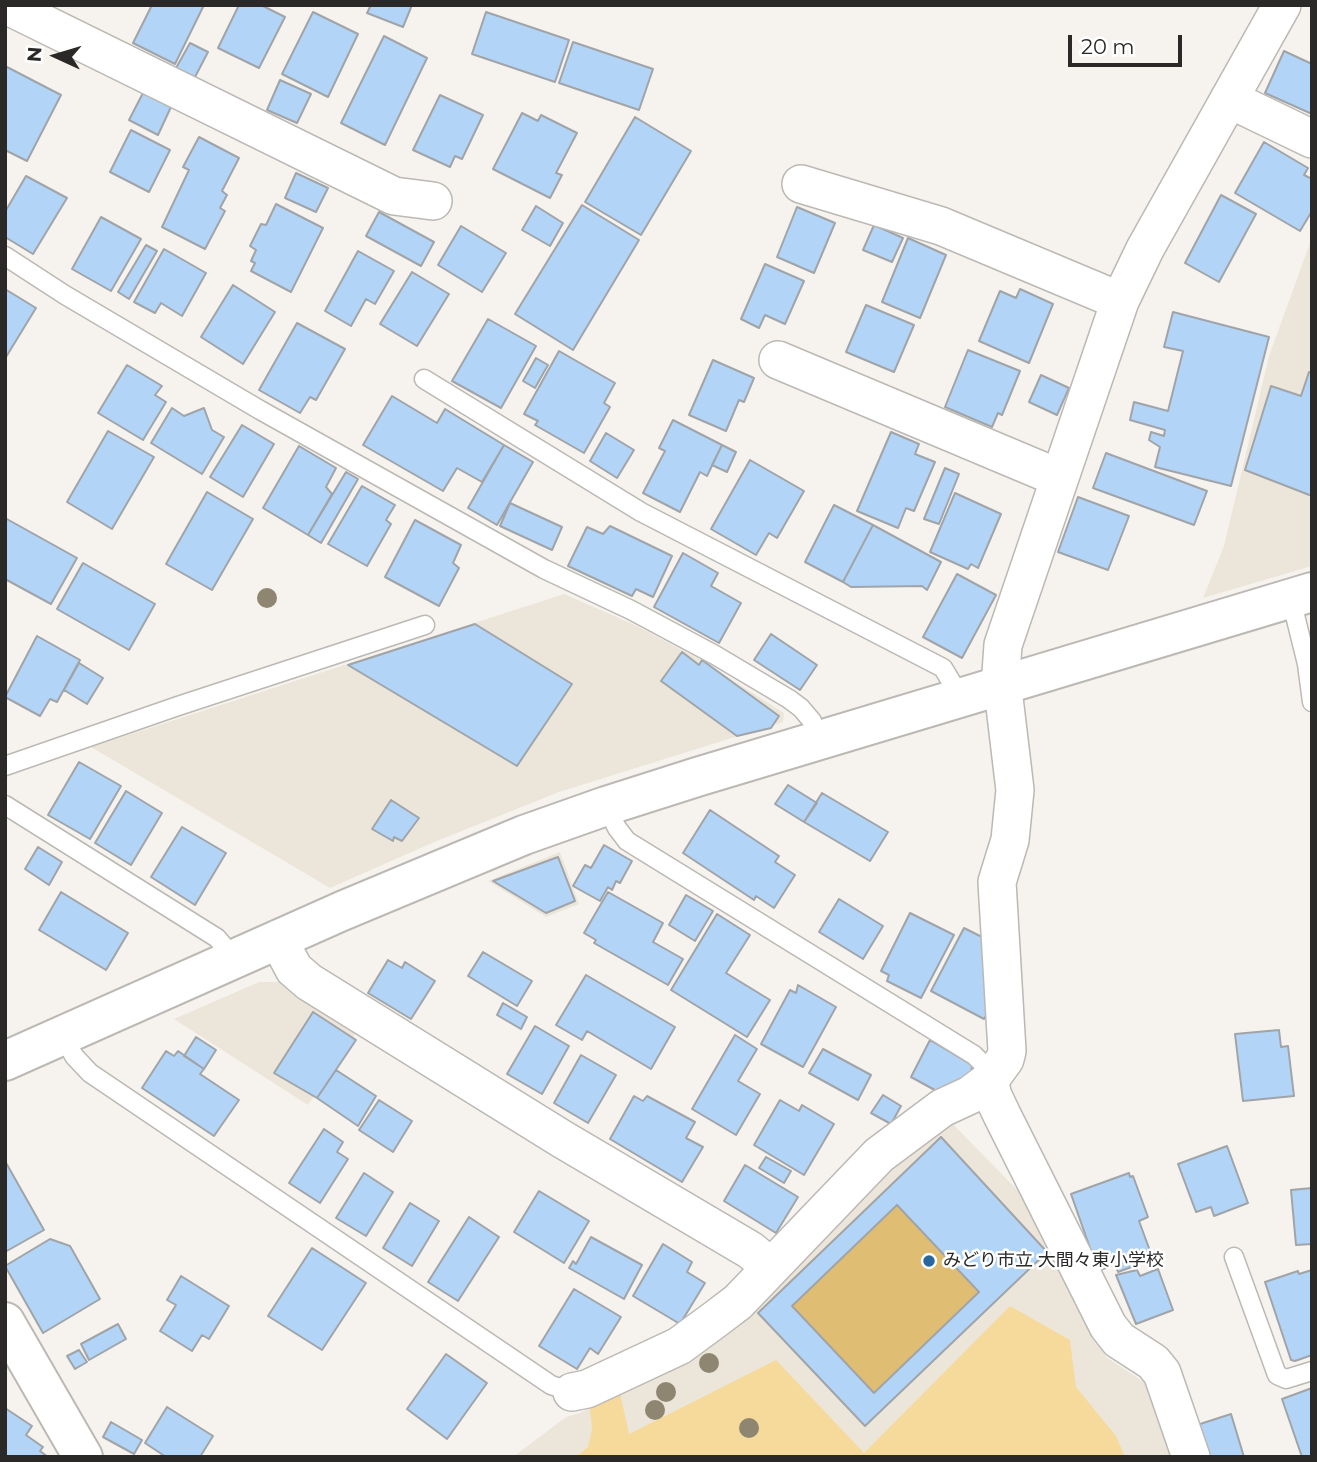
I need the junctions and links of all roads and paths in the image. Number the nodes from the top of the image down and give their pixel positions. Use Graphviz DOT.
graph roads {
  1 [pos="6,5"];
  2 [pos="1282,5"];
  3 [pos="1229,99"];
  4 [pos="1312,139"];
  5 [pos="801,184"];
  6 [pos="433,201"];
  7 [pos="5,256"];
  8 [pos="1119,301"];
  9 [pos="778,360"];
  10 [pos="424,379"];
  11 [pos="1059,478"];
  12 [pos="1301,596"];
  13 [pos="425,625"];
  14 [pos="1003,684"];
  15 [pos="961,698"];
  16 [pos="1312,702"];
  17 [pos="818,741"];
  18 [pos="5,766"];
  19 [pos="5,805"];
  20 [pos="606,806"];
  21 [pos="278,939"];
  22 [pos="231,961"];
  23 [pos="64,1035"];
  24 [pos="5,1061"];
  25 [pos="989,1081"];
  26 [pos="1234,1257"];
  27 [pos="772,1267"];
  28 [pos="5,1322"];
  29 [pos="1312,1371"];
  30 [pos="572,1392"];
  31 [pos="82,1457"];
  32 [pos="1191,1457"];
  1 -- 6 [label="street"];
  2 -- 3 [label="street"];
  3 -- 4 [label="street"];
  3 -- 8 [label="street"];
  5 -- 8 [label="street"];
  7 -- 17 [label="lane"];
  8 -- 11 [label="street"];
  9 -- 11 [label="street"];
  10 -- 15 [label="lane"];
  11 -- 14 [label="street"];
  12 -- 14 [label="street"];
  12 -- 16 [label="lane"];
  13 -- 18 [label="lane"];
  14 -- 15 [label="street"];
  14 -- 25 [label="street"];
  15 -- 17 [label="street"];
  17 -- 20 [label="street"];
  19 -- 22 [label="lane"];
  20 -- 21 [label="street"];
  20 -- 25 [label="lane"];
  21 -- 22 [label="street"];
  21 -- 27 [label="street"];
  22 -- 23 [label="street"];
  23 -- 24 [label="street"];
  23 -- 30 [label="lane"];
  25 -- 27 [label="street"];
  25 -- 32 [label="street"];
  26 -- 29 [label="lane"];
  27 -- 30 [label="street"];
  28 -- 31 [label="street"];
}
